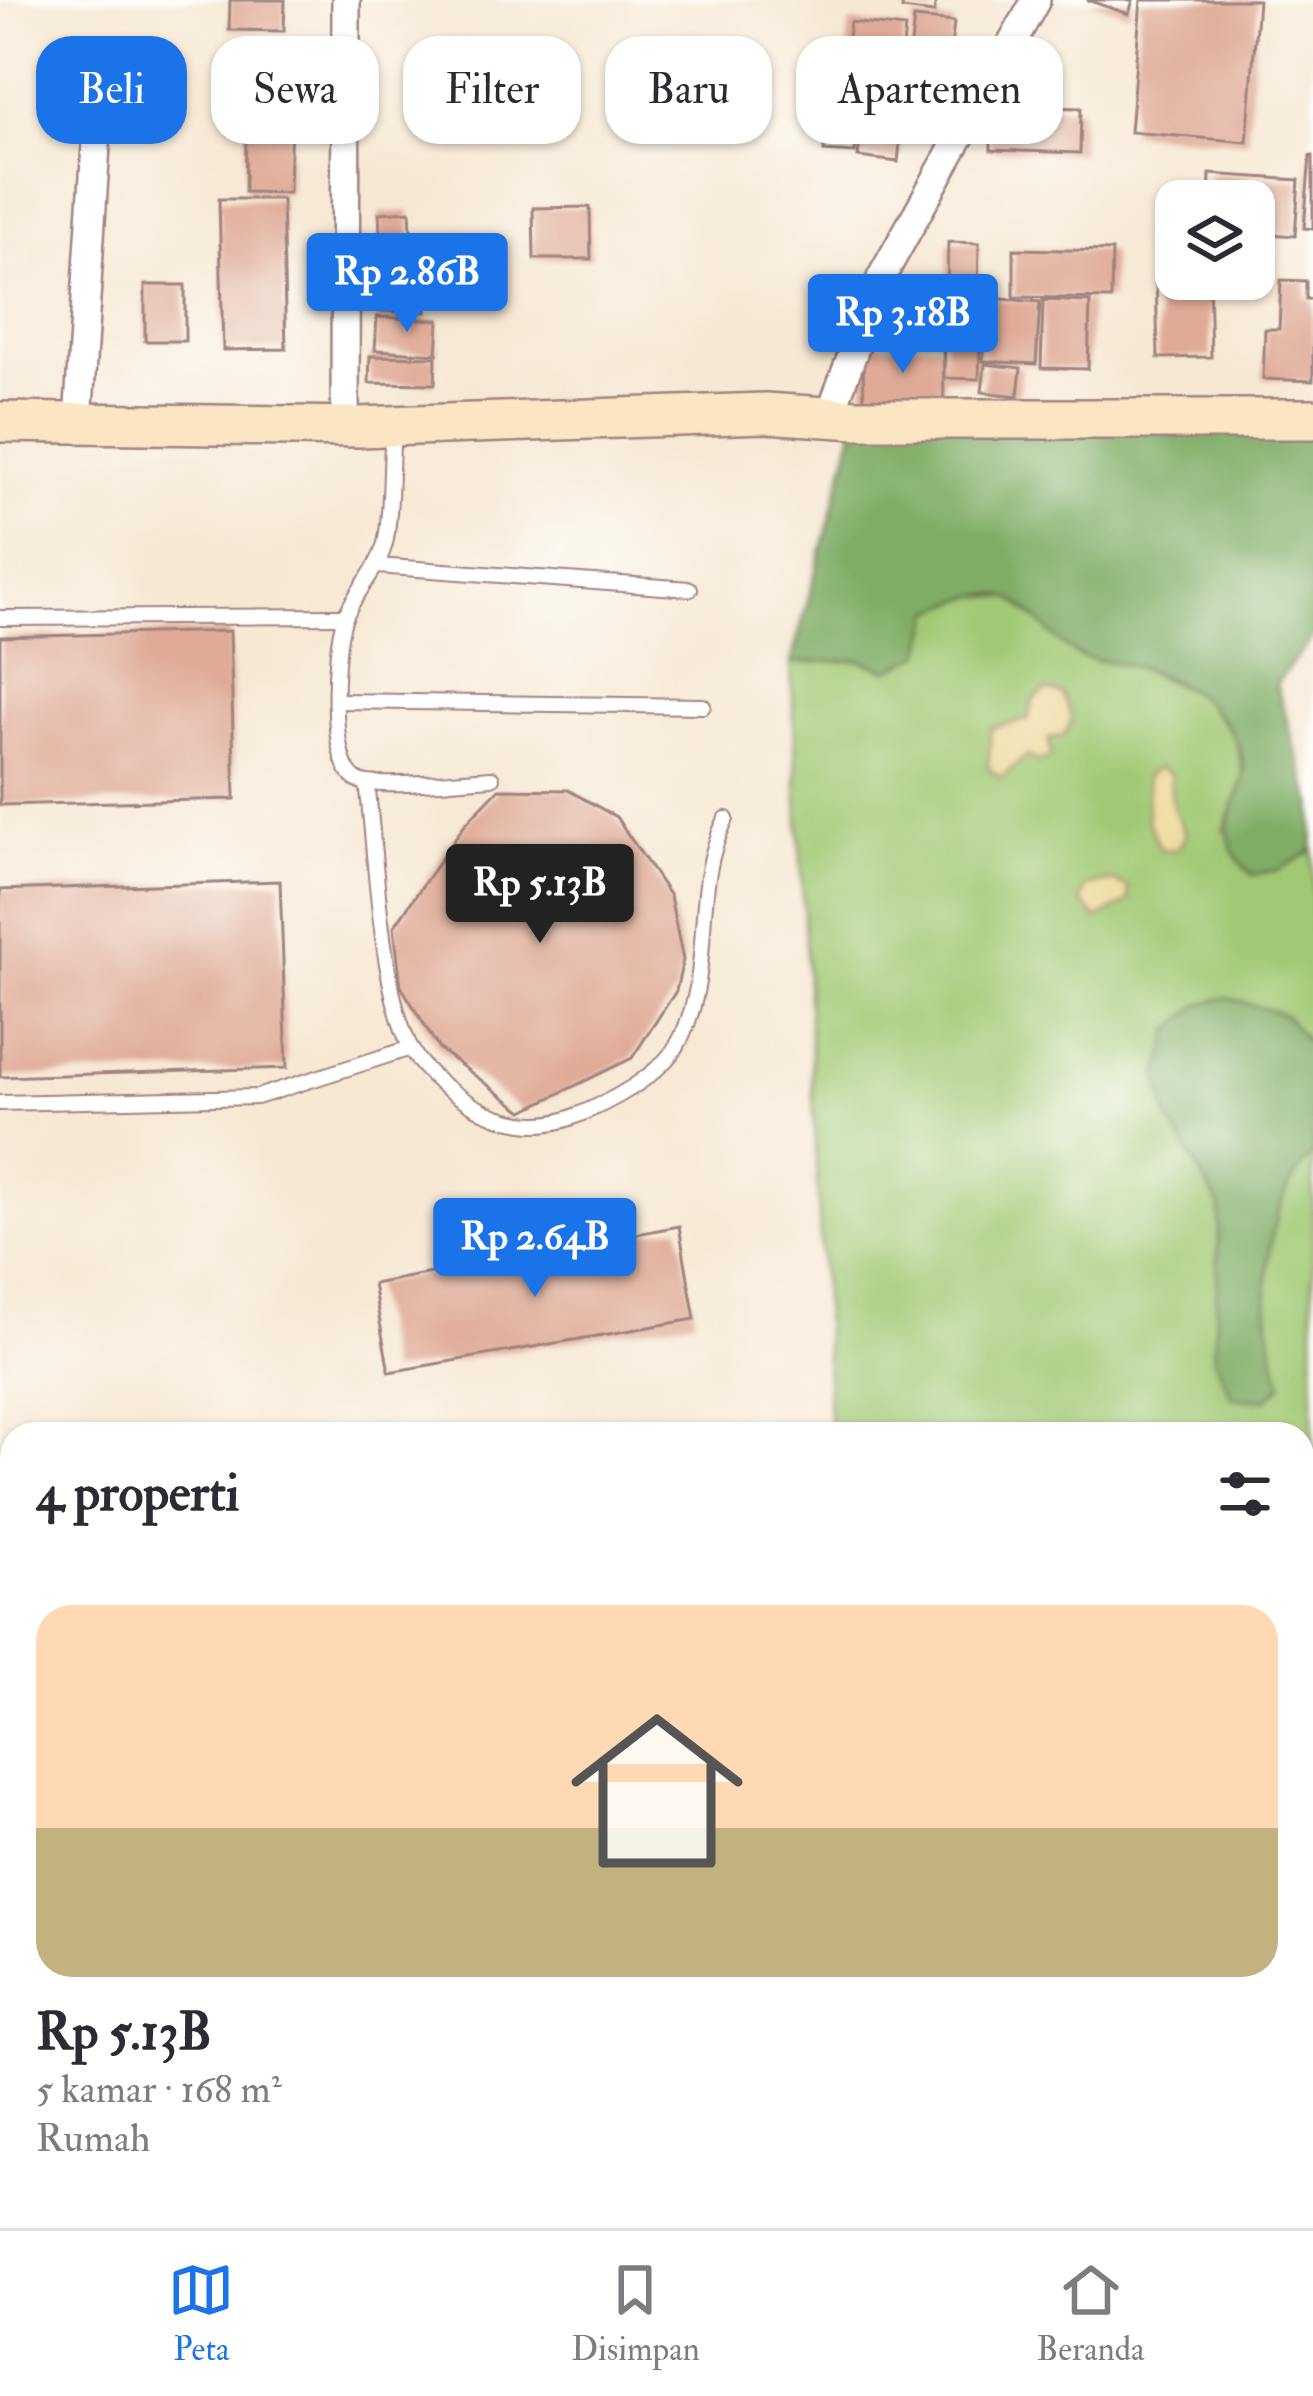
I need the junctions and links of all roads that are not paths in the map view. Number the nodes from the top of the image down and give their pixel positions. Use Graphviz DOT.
graph roads {
  1 [pos="346,0"];
  2 [pos="1036,0"];
  3 [pos="96,144"];
  4 [pos="829,417"];
  5 [pos="1313,419"];
  6 [pos="0,422"];
  7 [pos="78,422"];
  8 [pos="393,425"];
  9 [pos="345,426"];
  10 [pos="376,566"];
  11 [pos="690,589"];
  12 [pos="345,616"];
  13 [pos="0,618"];
  14 [pos="338,701"];
  15 [pos="703,706"];
  16 [pos="492,778"];
  17 [pos="367,784"];
  18 [pos="726,819"];
  19 [pos="411,1048"];
  20 [pos="1,1105"];
  1 -- 9 [label="street"];
  2 -- 4 [label="street"];
  3 -- 7 [label="street"];
  4 -- 5 [label="main road"];
  4 -- 8 [label="main road"];
  6 -- 7 [label="main road"];
  7 -- 9 [label="main road"];
  8 -- 9 [label="main road"];
  8 -- 10 [label="lane"];
  10 -- 11 [label="lane"];
  10 -- 12 [label="lane"];
  12 -- 13 [label="lane"];
  12 -- 14 [label="lane"];
  14 -- 15 [label="lane"];
  14 -- 17 [label="lane"];
  16 -- 17 [label="lane"];
  17 -- 19 [label="lane"];
  18 -- 19 [label="lane"];
  19 -- 20 [label="lane"];
}
